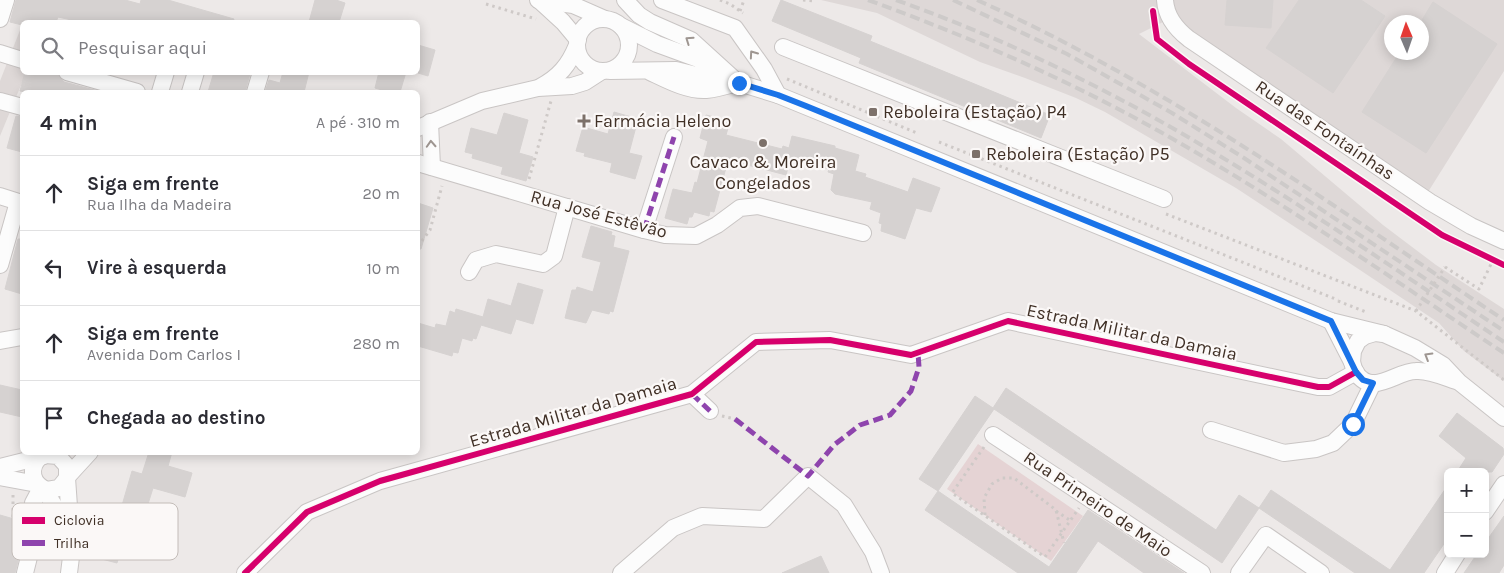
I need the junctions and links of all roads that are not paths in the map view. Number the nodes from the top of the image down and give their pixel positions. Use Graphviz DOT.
graph roads {
  1 [pos="539,0"];
  2 [pos="625,0"];
  3 [pos="662,0"];
  4 [pos="1165,0"];
  5 [pos="611,21"];
  6 [pos="577,43"];
  7 [pos="782,47"];
  8 [pos="0,53"];
  9 [pos="20,59"];
  10 [pos="606,71"];
  11 [pos="646,71"];
  12 [pos="78,75"];
  13 [pos="165,75"];
  14 [pos="195,75"];
  15 [pos="259,75"];
  16 [pos="723,78"];
  17 [pos="739,83"];
  18 [pos="538,88"];
  19 [pos="130,90"];
  20 [pos="161,90"];
  21 [pos="191,90"];
  22 [pos="256,90"];
  23 [pos="778,95"];
  24 [pos="0,101"];
  25 [pos="20,106"];
  26 [pos="424,125"];
  27 [pos="674,138"];
  28 [pos="432,167"];
  29 [pos="0,196"];
  30 [pos="1164,199"];
  31 [pos="20,202"];
  32 [pos="567,207"];
  33 [pos="644,230"];
  34 [pos="863,233"];
  35 [pos="1504,241"];
  36 [pos="0,265"];
  37 [pos="469,272"];
  38 [pos="1331,321"];
  39 [pos="1388,336"];
  40 [pos="20,337"];
  41 [pos="0,341"];
  42 [pos="1354,367"];
  43 [pos="1392,379"];
  44 [pos="1459,382"];
  45 [pos="1373,383"];
  46 [pos="692,394"];
  47 [pos="716,413"];
  48 [pos="1504,418"];
  49 [pos="1212,430"];
  50 [pos="993,434"];
  51 [pos="45,455"];
  52 [pos="87,455"];
  53 [pos="0,467"];
  54 [pos="0,477"];
  55 [pos="68,477"];
  56 [pos="1504,484"];
  57 [pos="41,487"];
  58 [pos="33,503"];
  59 [pos="52,503"];
  60 [pos="69,503"];
  61 [pos="1489,506"];
  62 [pos="1454,558"];
  63 [pos="28,560"];
  64 [pos="71,560"];
  65 [pos="24,573"];
  66 [pos="69,573"];
  67 [pos="245,573"];
  68 [pos="621,573"];
  69 [pos="881,573"];
  70 [pos="1202,573"];
  71 [pos="1239,573"];
  72 [pos="1321,573"];
  73 [pos="1445,573"];
  1 -- 5 [label="street"];
  1 -- 6 [label="street"];
  2 -- 5 [label="street"];
  17 -- 2 [label="street, one-way"];
  23 -- 3 [label="street, one-way"];
  4 -- 35 [label="street, Rua das Fontaínhas"];
  5 -- 6 [label="street"];
  5 -- 10 [label="street"];
  5 -- 16 [label="street"];
  6 -- 10 [label="street"];
  6 -- 18 [label="street"];
  7 -- 30 [label="street"];
  8 -- 9 [label="street"];
  10 -- 11 [label="street"];
  10 -- 18 [label="street"];
  11 -- 16 [label="street"];
  11 -- 17 [label="street"];
  12 -- 19 [label="street"];
  13 -- 20 [label="street"];
  14 -- 21 [label="street"];
  15 -- 22 [label="street"];
  16 -- 17 [label="street"];
  17 -- 23 [label="street"];
  18 -- 26 [label="street"];
  23 -- 38 [label="street"];
  24 -- 25 [label="street"];
  28 -- 26 [label="street, one-way"];
  27 -- 33 [label="street"];
  28 -- 32 [label="street, Rua José Estêvão"];
  29 -- 31 [label="street"];
  31 -- 36 [label="street"];
  32 -- 33 [label="street, Rua José Estêvão"];
  32 -- 37 [label="street"];
  33 -- 34 [label="street, Rua José Estêvão"];
  38 -- 39 [label="street"];
  38 -- 42 [label="street"];
  39 -- 42 [label="street"];
  39 -- 43 [label="street"];
  44 -- 39 [label="street, one-way"];
  40 -- 41 [label="street"];
  42 -- 45 [label="street"];
  42 -- 46 [label="street, Estrada Militar da Damaia"];
  43 -- 44 [label="street"];
  43 -- 45 [label="street"];
  44 -- 48 [label="street"];
  45 -- 49 [label="street"];
  46 -- 47 [label="street"];
  46 -- 67 [label="street, Estrada Militar da Damaia"];
  50 -- 70 [label="street, Rua Primeiro de Maio"];
  51 -- 53 [label="street"];
  51 -- 55 [label="street"];
  51 -- 57 [label="street"];
  52 -- 55 [label="street"];
  54 -- 57 [label="street"];
  55 -- 57 [label="street"];
  55 -- 60 [label="street"];
  56 -- 61 [label="street"];
  57 -- 58 [label="street"];
  57 -- 59 [label="street"];
  62 -- 73 [label="street"];
  63 -- 65 [label="street"];
  64 -- 66 [label="street"];
  68 -- 69 [label="street"];
  71 -- 72 [label="street"];
}
